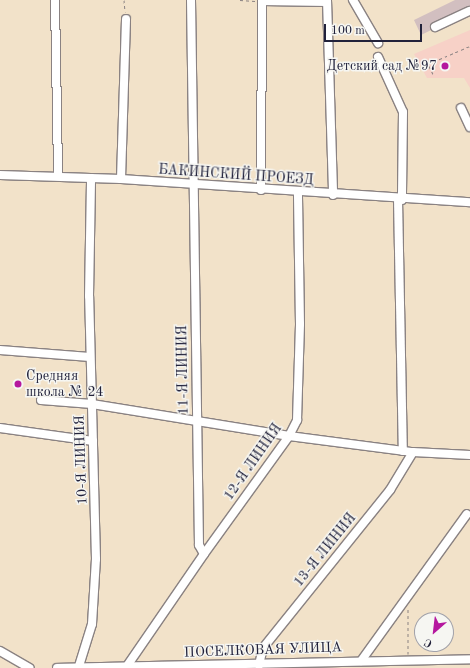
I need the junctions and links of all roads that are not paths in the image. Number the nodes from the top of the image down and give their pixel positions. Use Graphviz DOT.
graph roads {
  1 [pos="55,0"];
  2 [pos="191,0"];
  3 [pos="262,0"];
  4 [pos="354,0"];
  5 [pos="327,1"];
  6 [pos="470,11"];
  7 [pos="126,19"];
  8 [pos="435,27"];
  9 [pos="378,43"];
  10 [pos="378,57"];
  11 [pos="462,108"];
  12 [pos="470,127"];
  13 [pos="0,175"];
  14 [pos="58,176"];
  15 [pos="90,178"];
  16 [pos="121,179"];
  17 [pos="192,185"];
  18 [pos="261,190"];
  19 [pos="298,192"];
  20 [pos="333,195"];
  21 [pos="400,199"];
  22 [pos="470,202"];
  23 [pos="0,350"];
  24 [pos="90,357"];
  25 [pos="41,400"];
  26 [pos="92,404"];
  27 [pos="198,421"];
  28 [pos="0,428"];
  29 [pos="289,436"];
  30 [pos="93,441"];
  31 [pos="403,450"];
  32 [pos="413,452"];
  33 [pos="470,455"];
  34 [pos="466,514"];
  35 [pos="204,554"];
  36 [pos="0,651"];
  37 [pos="470,658"];
  38 [pos="361,661"];
  39 [pos="408,664"];
  40 [pos="259,665"];
  41 [pos="327,665"];
  42 [pos="79,666"];
  43 [pos="128,666"];
  44 [pos="67,667"];
  45 [pos="246,667"];
  46 [pos="29,668"];
  47 [pos="57,668"];
  1 -- 14 [label="street"];
  2 -- 17 [label="street, 11-Я ЛИНИЯ"];
  3 -- 5 [label="street"];
  3 -- 18 [label="street"];
  4 -- 9 [label="street"];
  5 -- 20 [label="street"];
  6 -- 8 [label="street"];
  7 -- 16 [label="street"];
  10 -- 21 [label="street"];
  11 -- 12 [label="street"];
  13 -- 14 [label="street, БАКИНСКИЙ ПРОЕЗД"];
  14 -- 15 [label="street, БАКИНСКИЙ ПРОЕЗД"];
  15 -- 16 [label="street, БАКИНСКИЙ ПРОЕЗД"];
  15 -- 24 [label="street, 10-Я ЛИНИЯ"];
  16 -- 17 [label="street, БАКИНСКИЙ ПРОЕЗД"];
  17 -- 18 [label="street, БАКИНСКИЙ ПРОЕЗД"];
  17 -- 27 [label="street, 11-Я ЛИНИЯ"];
  18 -- 19 [label="street, БАКИНСКИЙ ПРОЕЗД"];
  19 -- 20 [label="street, БАКИНСКИЙ ПРОЕЗД"];
  19 -- 29 [label="street, 12-Я ЛИНИЯ"];
  20 -- 21 [label="street, БАКИНСКИЙ ПРОЕЗД"];
  21 -- 22 [label="street, БАКИНСКИЙ ПРОЕЗД"];
  21 -- 31 [label="street"];
  23 -- 24 [label="street"];
  24 -- 26 [label="street, 10-Я ЛИНИЯ"];
  25 -- 26 [label="street"];
  26 -- 27 [label="street"];
  26 -- 30 [label="street, 10-Я ЛИНИЯ"];
  27 -- 29 [label="street"];
  27 -- 35 [label="street, 11-Я ЛИНИЯ"];
  28 -- 30 [label="street"];
  29 -- 31 [label="street"];
  29 -- 35 [label="street, 12-Я ЛИНИЯ"];
  30 -- 42 [label="street, 10-Я ЛИНИЯ"];
  31 -- 32 [label="street"];
  32 -- 33 [label="street"];
  32 -- 40 [label="street, 13-Я ЛИНИЯ"];
  34 -- 38 [label="street"];
  35 -- 43 [label="street, 12-Я ЛИНИЯ"];
  36 -- 46 [label="street"];
  37 -- 39 [label="street, ПОСЕЛКОВАЯ УЛИЦА"];
  38 -- 39 [label="street, ПОСЕЛКОВАЯ УЛИЦА"];
  38 -- 41 [label="street, ПОСЕЛКОВАЯ УЛИЦА"];
  40 -- 41 [label="street, ПОСЕЛКОВАЯ УЛИЦА"];
  40 -- 45 [label="street, ПОСЕЛКОВАЯ УЛИЦА"];
  42 -- 43 [label="street, ПОСЕЛКОВАЯ УЛИЦА"];
  42 -- 44 [label="street, ПОСЕЛКОВАЯ УЛИЦА"];
  43 -- 45 [label="street, ПОСЕЛКОВАЯ УЛИЦА"];
  44 -- 47 [label="street, ПОСЕЛКОВАЯ УЛИЦА"];
}
